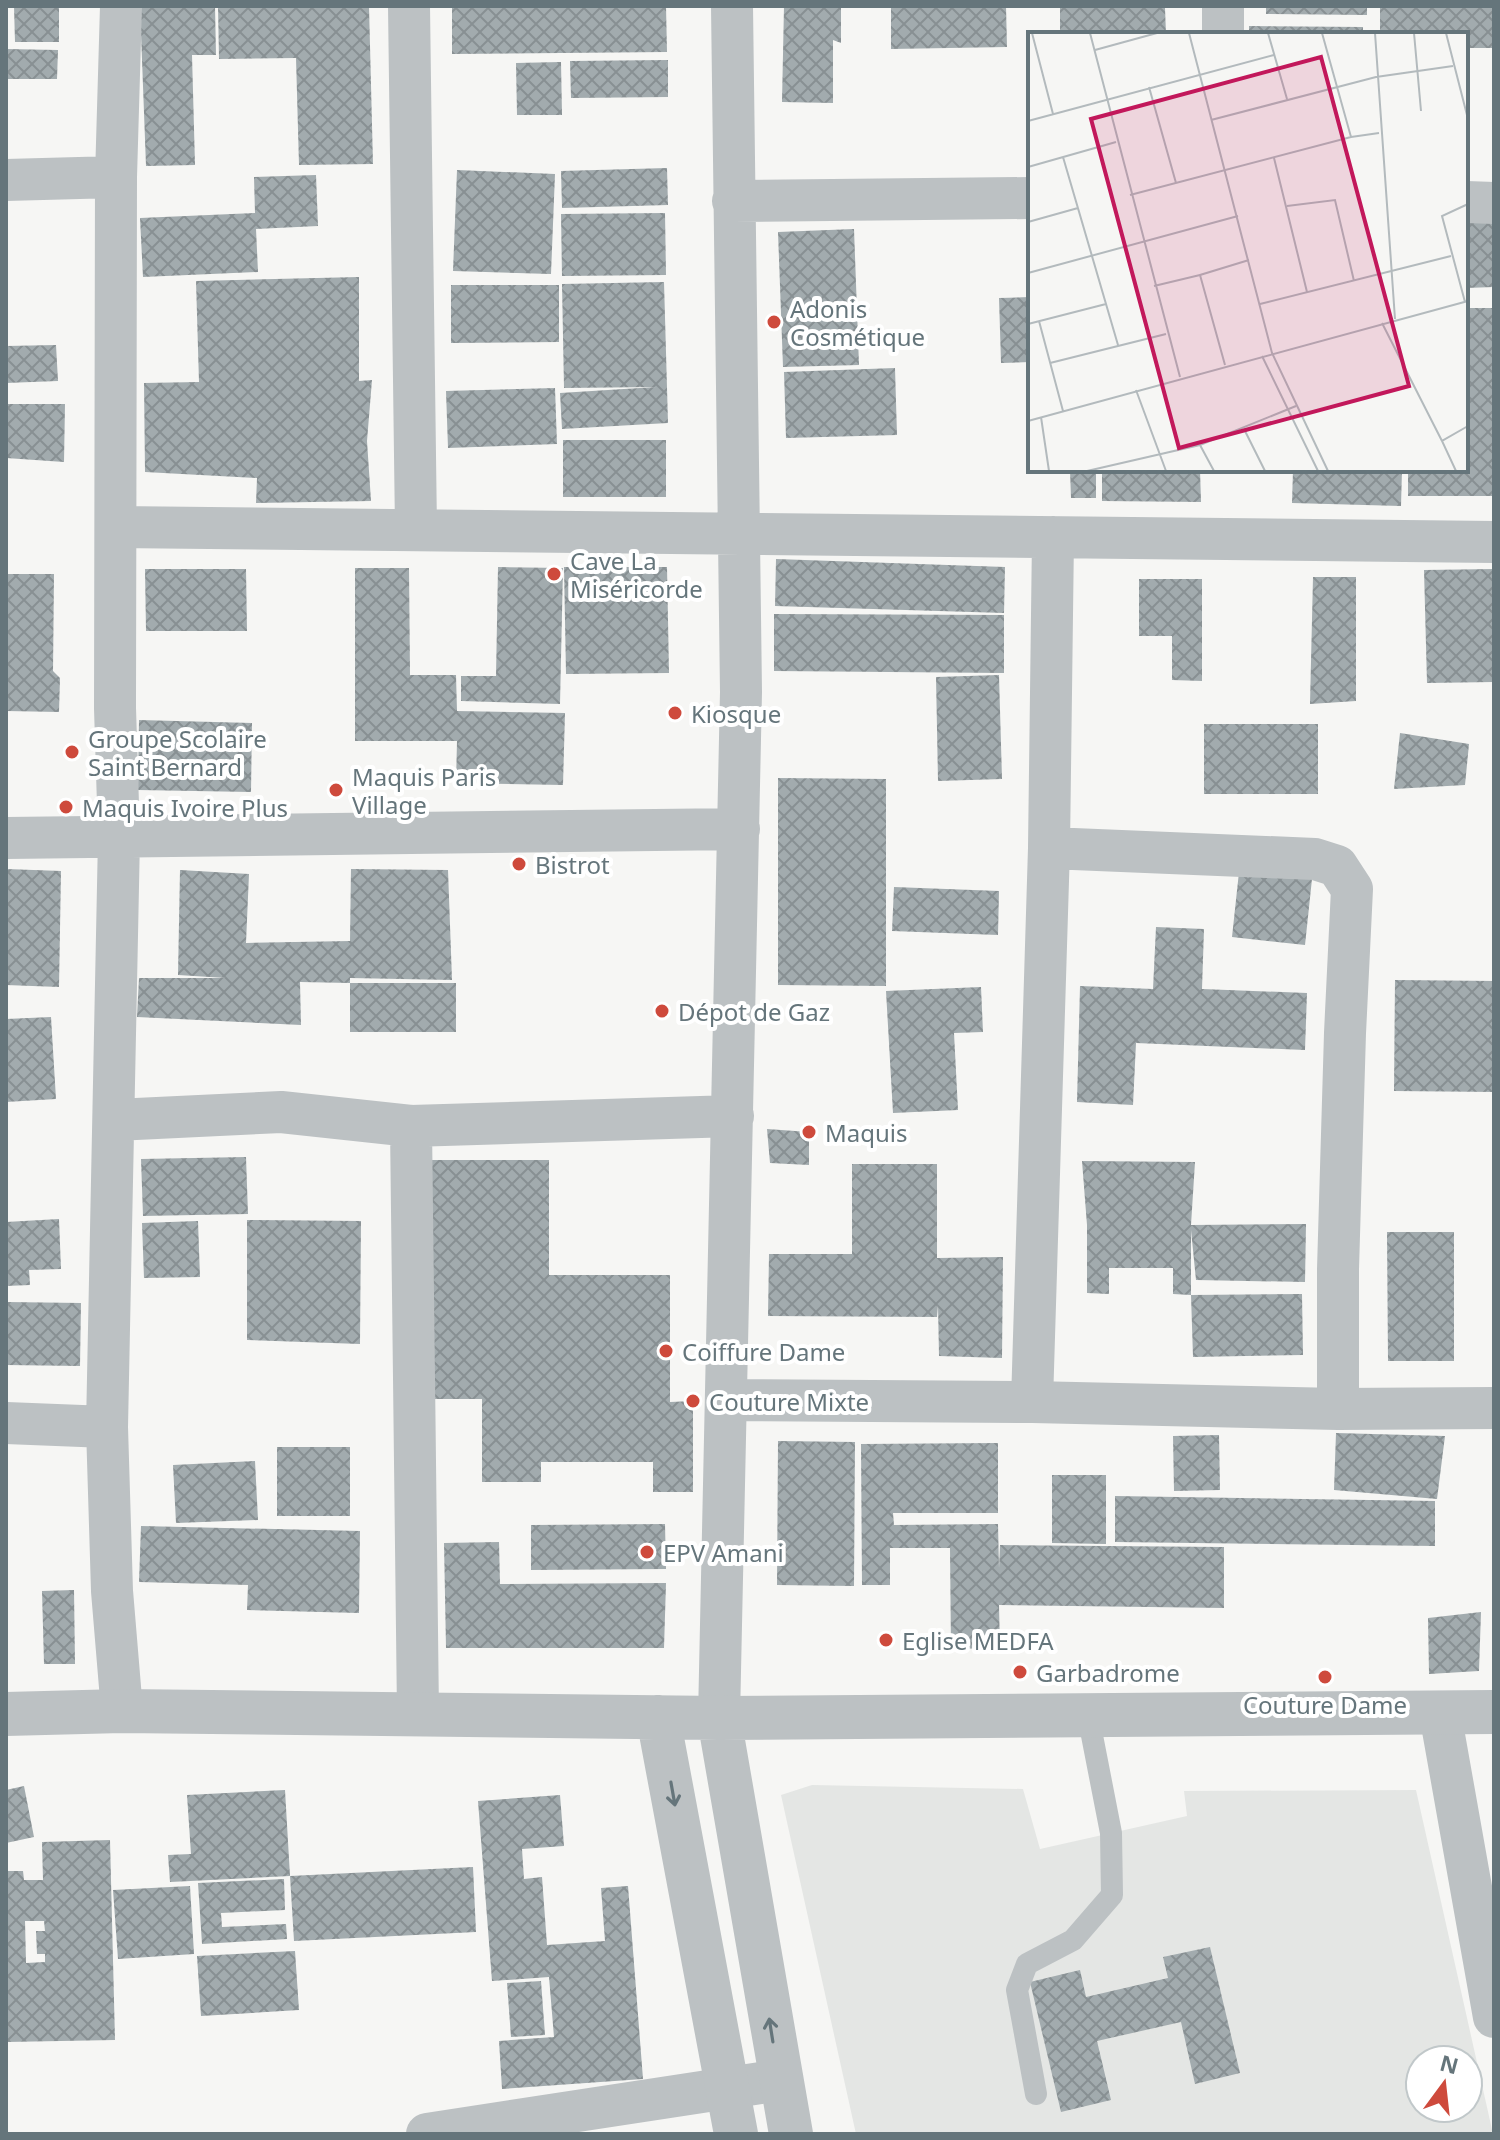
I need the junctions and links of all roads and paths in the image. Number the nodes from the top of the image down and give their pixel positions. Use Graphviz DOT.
graph roads {
  1 [pos="121,6"];
  2 [pos="409,6"];
  3 [pos="732,6"];
  4 [pos="1223,6"];
  5 [pos="1223,32"];
  6 [pos="116,177"];
  7 [pos="6,180"];
  8 [pos="1028,198"];
  9 [pos="733,201"];
  10 [pos="1468,202"];
  11 [pos="1494,203"];
  12 [pos="116,527"];
  13 [pos="416,530"];
  14 [pos="740,534"];
  15 [pos="1053,537"];
  16 [pos="1494,542"];
  17 [pos="739,829"];
  18 [pos="119,837"];
  19 [pos="6,838"];
  20 [pos="1049,848"];
  21 [pos="733,1116"];
  22 [pos="115,1120"];
  23 [pos="411,1126"];
  24 [pos="728,1400"];
  25 [pos="1032,1402"];
  26 [pos="1494,1408"];
  27 [pos="1338,1409"];
  28 [pos="6,1423"];
  29 [pos="107,1427"];
  30 [pos="122,1711"];
  31 [pos="1494,1712"];
  32 [pos="1440,1713"];
  33 [pos="6,1714"];
  34 [pos="418,1714"];
  35 [pos="1088,1715"];
  36 [pos="658,1717"];
  37 [pos="719,1718"];
  38 [pos="1494,2017"];
  39 [pos="780,2080"];
  40 [pos="727,2088"];
  41 [pos="1036,2094"];
  42 [pos="429,2134"];
  43 [pos="736,2134"];
  44 [pos="791,2134"];
  1 -- 6 [label="street"];
  2 -- 13 [label="street"];
  3 -- 9 [label="street"];
  4 -- 5 [label="street"];
  6 -- 7 [label="street"];
  6 -- 12 [label="street"];
  8 -- 9 [label="street"];
  9 -- 14 [label="street"];
  10 -- 11 [label="street"];
  12 -- 13 [label="street"];
  12 -- 18 [label="street"];
  13 -- 14 [label="street"];
  14 -- 15 [label="street"];
  14 -- 17 [label="street"];
  15 -- 16 [label="street"];
  15 -- 20 [label="street"];
  17 -- 18 [label="street"];
  17 -- 21 [label="street"];
  18 -- 19 [label="street"];
  18 -- 22 [label="street"];
  20 -- 25 [label="street"];
  20 -- 27 [label="street"];
  21 -- 23 [label="street"];
  21 -- 24 [label="street"];
  22 -- 23 [label="street"];
  22 -- 29 [label="street"];
  23 -- 34 [label="street"];
  24 -- 25 [label="street"];
  24 -- 37 [label="street"];
  25 -- 27 [label="street"];
  26 -- 27 [label="street"];
  28 -- 29 [label="street"];
  29 -- 30 [label="street"];
  30 -- 33 [label="street"];
  30 -- 34 [label="street"];
  31 -- 32 [label="street"];
  32 -- 35 [label="street"];
  32 -- 38 [label="street"];
  34 -- 36 [label="street"];
  35 -- 37 [label="street"];
  35 -- 41 [label="lane"];
  36 -- 37 [label="street"];
  36 -- 40 [label="street, one-way"];
  39 -- 37 [label="street, one-way"];
  39 -- 40 [label="street"];
  39 -- 44 [label="street"];
  40 -- 42 [label="street"];
  40 -- 43 [label="street"];
}
